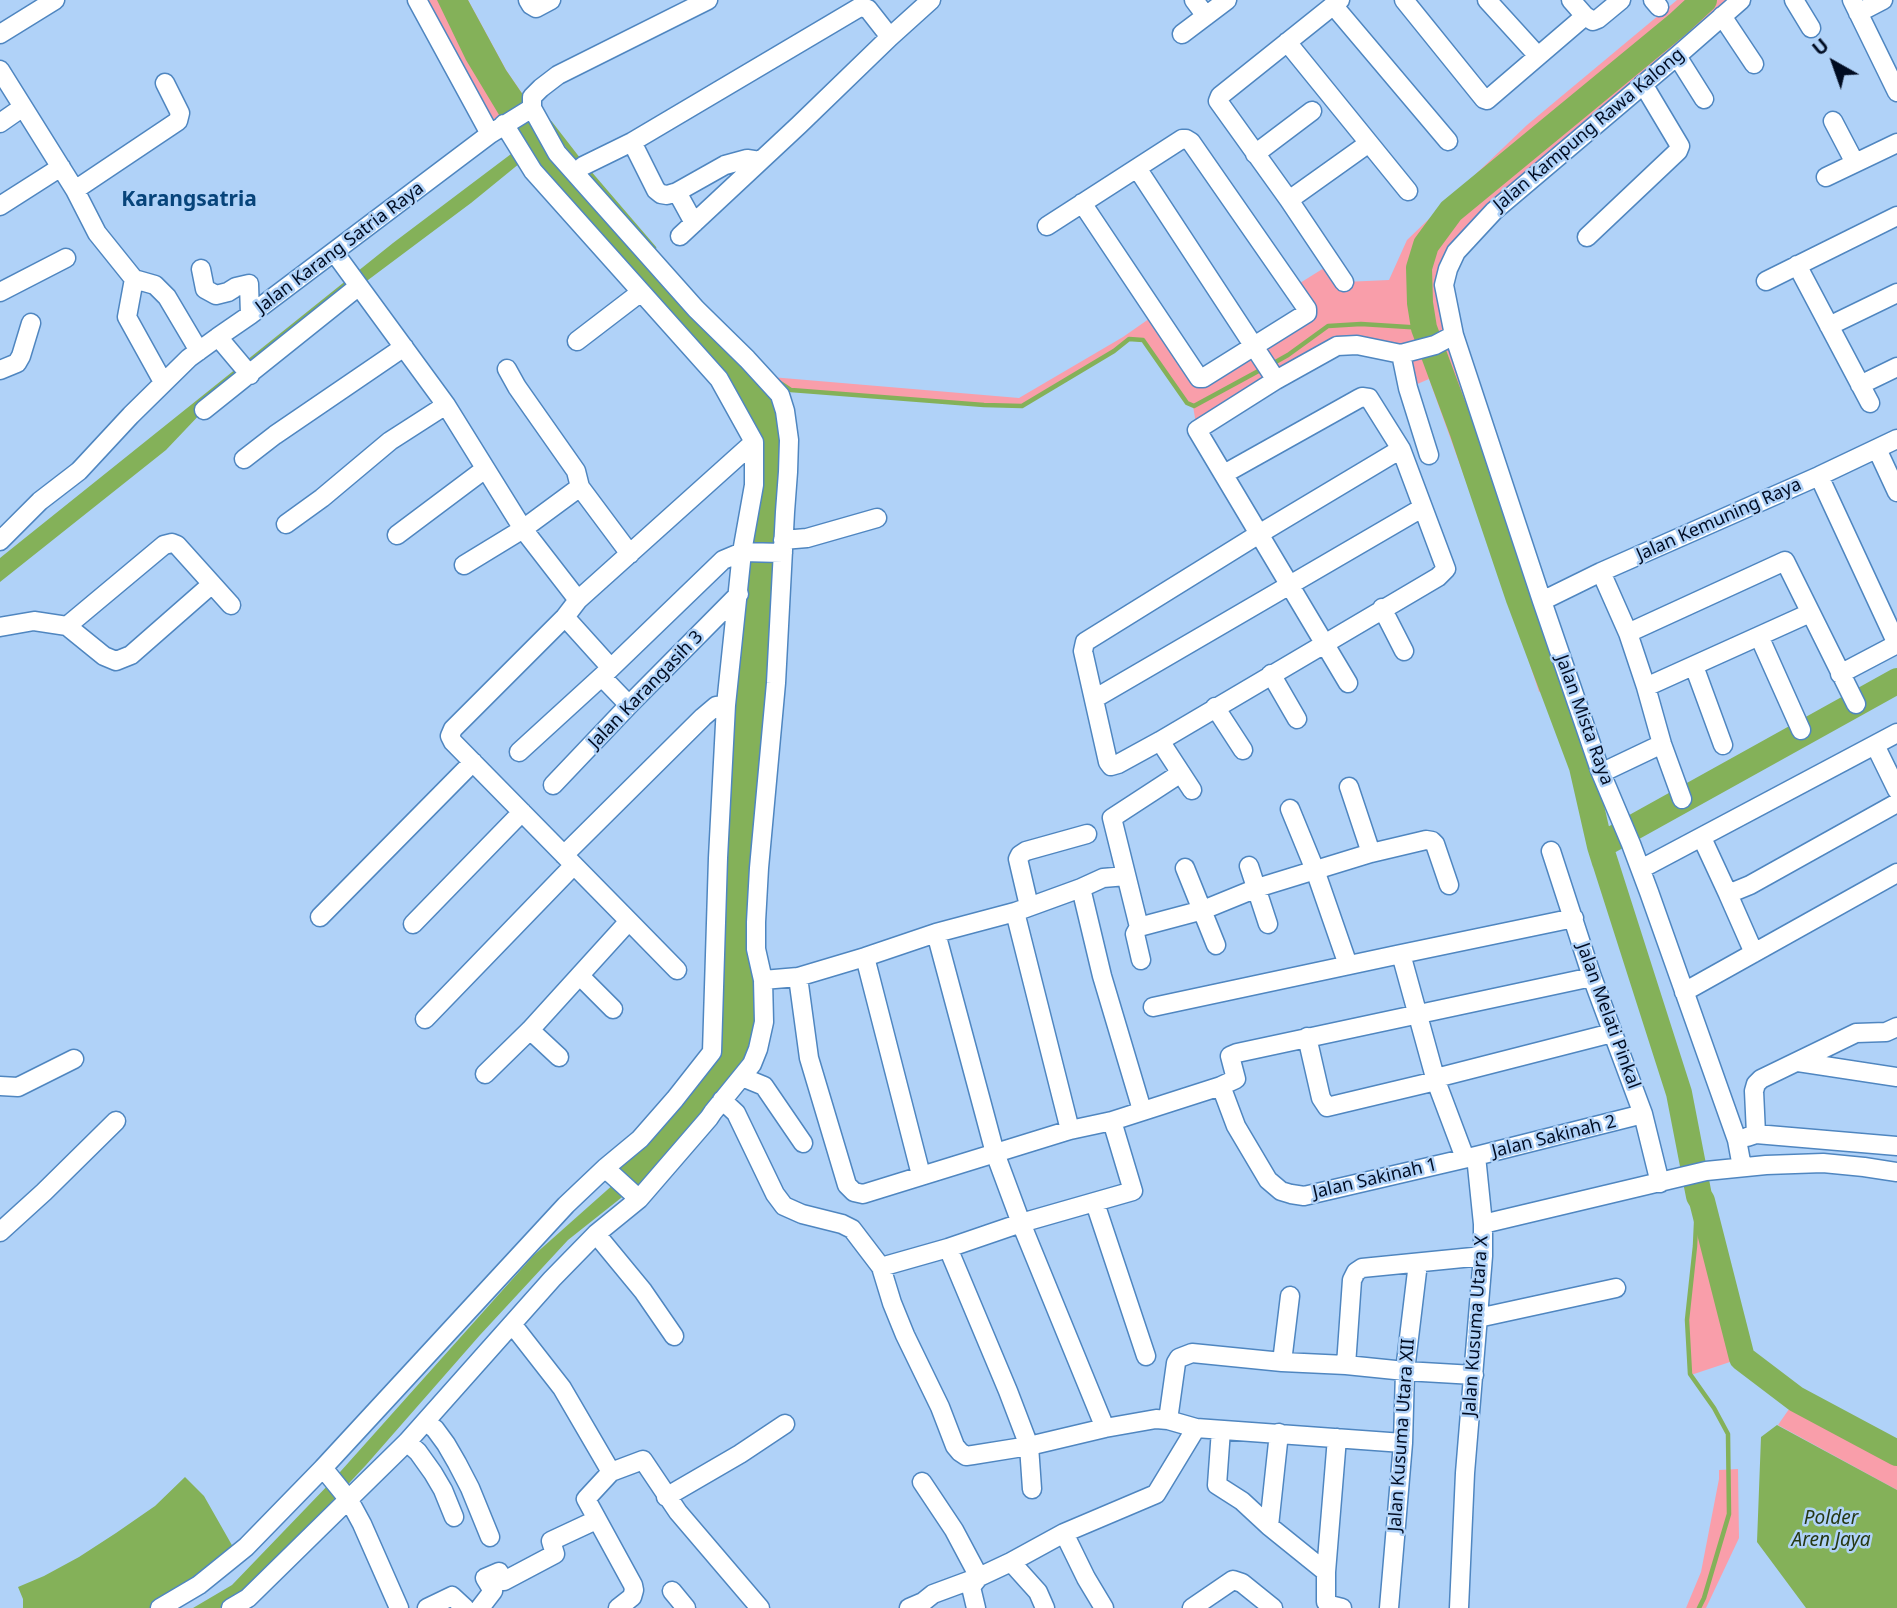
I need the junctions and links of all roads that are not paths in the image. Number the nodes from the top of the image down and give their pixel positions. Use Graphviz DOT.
graph roads {
  1 [pos="55,0"];
  2 [pos="416,0"];
  3 [pos="528,0"];
  4 [pos="551,0"];
  5 [pos="708,0"];
  6 [pos="932,0"];
  7 [pos="1194,0"];
  8 [pos="1227,0"];
  9 [pos="1404,0"];
  10 [pos="1488,0"];
  11 [pos="1571,0"];
  12 [pos="1621,0"];
  13 [pos="1741,0"];
  14 [pos="1794,0"];
  15 [pos="1883,0"];
  16 [pos="1337,3"];
  17 [pos="1855,6"];
  18 [pos="1206,16"];
  19 [pos="1585,16"];
  20 [pos="1722,16"];
  21 [pos="1811,28"];
  22 [pos="0,34"];
  23 [pos="1182,34"];
  24 [pos="890,37"];
  25 [pos="1287,42"];
  26 [pos="1538,56"];
  27 [pos="1677,56"];
  28 [pos="1754,64"];
  29 [pos="0,70"];
  30 [pos="165,83"];
  31 [pos="1646,89"];
  32 [pos="1897,92"];
  33 [pos="1704,99"];
  34 [pos="23,107"];
  35 [pos="532,108"];
  36 [pos="1312,111"];
  37 [pos="1833,121"];
  38 [pos="0,122"];
  39 [pos="497,129"];
  40 [pos="1448,141"];
  41 [pos="632,142"];
  42 [pos="1369,143"];
  43 [pos="1897,143"];
  44 [pos="1255,154"];
  45 [pos="760,161"];
  46 [pos="1855,163"];
  47 [pos="583,166"];
  48 [pos="61,167"];
  49 [pos="1137,168"];
  50 [pos="1826,177"];
  51 [pos="75,190"];
  52 [pos="1408,191"];
  53 [pos="677,192"];
  54 [pos="1289,200"];
  55 [pos="1083,203"];
  56 [pos="0,206"];
  57 [pos="1504,213"];
  58 [pos="1897,216"];
  59 [pos="694,223"];
  60 [pos="1047,226"];
  61 [pos="680,236"];
  62 [pos="1587,236"];
  63 [pos="334,252"];
  64 [pos="66,258"];
  65 [pos="1797,265"];
  66 [pos="201,269"];
  67 [pos="1448,269"];
  68 [pos="134,279"];
  69 [pos="1766,281"];
  70 [pos="1344,282"];
  71 [pos="359,286"];
  72 [pos="0,292"];
  73 [pos="641,292"];
  74 [pos="1897,293"];
  75 [pos="250,315"];
  76 [pos="31,323"];
  77 [pos="1829,326"];
  78 [pos="1454,335"];
  79 [pos="218,337"];
  80 [pos="577,341"];
  81 [pos="404,347"];
  82 [pos="199,351"];
  83 [pos="1407,353"];
  84 [pos="1263,361"];
  85 [pos="1897,367"];
  86 [pos="507,369"];
  87 [pos="0,370"];
  88 [pos="250,375"];
  89 [pos="163,382"];
  90 [pos="1860,385"];
  91 [pos="1870,403"];
  92 [pos="446,405"];
  93 [pos="204,411"];
  94 [pos="1897,439"];
  95 [pos="754,442"];
  96 [pos="1401,449"];
  97 [pos="1877,449"];
  98 [pos="1429,455"];
  99 [pos="244,459"];
  100 [pos="485,469"];
  101 [pos="1224,474"];
  102 [pos="1819,476"];
  103 [pos="580,487"];
  104 [pos="1897,492"];
  105 [pos="1422,508"];
  106 [pos="877,518"];
  107 [pos="286,524"];
  108 [pos="523,529"];
  109 [pos="1259,534"];
  110 [pos="397,535"];
  111 [pos="0,541"];
  112 [pos="783,546"];
  113 [pos="742,552"];
  114 [pos="629,554"];
  115 [pos="464,565"];
  116 [pos="1601,572"];
  117 [pos="212,584"];
  118 [pos="1290,585"];
  119 [pos="739,594"];
  120 [pos="578,600"];
  121 [pos="1542,601"];
  122 [pos="231,605"];
  123 [pos="1382,608"];
  124 [pos="1810,613"];
  125 [pos="565,617"];
  126 [pos="67,626"];
  127 [pos="0,627"];
  128 [pos="1628,633"];
  129 [pos="1759,636"];
  130 [pos="1324,643"];
  131 [pos="1897,644"];
  132 [pos="1404,651"];
  133 [pos="1694,666"];
  134 [pos="606,672"];
  135 [pos="1271,674"];
  136 [pos="1840,674"];
  137 [pos="1348,683"];
  138 [pos="1646,687"];
  139 [pos="1094,699"];
  140 [pos="1856,704"];
  141 [pos="629,705"];
  142 [pos="726,705"];
  143 [pos="1216,707"];
  144 [pos="1297,719"];
  145 [pos="1801,730"];
  146 [pos="1897,733"];
  147 [pos="1160,741"];
  148 [pos="1662,744"];
  149 [pos="1723,745"];
  150 [pos="1875,745"];
  151 [pos="1243,750"];
  152 [pos="519,752"];
  153 [pos="473,762"];
  154 [pos="1181,773"];
  155 [pos="1601,773"];
  156 [pos="553,786"];
  157 [pos="1349,787"];
  158 [pos="1192,790"];
  159 [pos="1897,790"];
  160 [pos="1682,799"];
  161 [pos="1897,803"];
  162 [pos="1290,809"];
  163 [pos="522,812"];
  164 [pos="1087,834"];
  165 [pos="1702,838"];
  166 [pos="1551,851"];
  167 [pos="1371,853"];
  168 [pos="569,860"];
  169 [pos="1249,866"];
  170 [pos="1185,868"];
  171 [pos="1641,869"];
  172 [pos="1315,870"];
  173 [pos="1897,873"];
  174 [pos="1126,876"];
  175 [pos="1449,885"];
  176 [pos="1081,888"];
  177 [pos="1256,888"];
  178 [pos="1728,894"];
  179 [pos="1022,909"];
  180 [pos="1203,909"];
  181 [pos="320,917"];
  182 [pos="1574,918"];
  183 [pos="629,921"];
  184 [pos="1268,924"];
  185 [pos="413,925"];
  186 [pos="1139,927"];
  187 [pos="936,933"];
  188 [pos="1216,945"];
  189 [pos="1754,953"];
  190 [pos="1401,954"];
  191 [pos="865,957"];
  192 [pos="1141,960"];
  193 [pos="1348,965"];
  194 [pos="677,970"];
  195 [pos="580,976"];
  196 [pos="798,977"];
  197 [pos="1592,977"];
  198 [pos="763,980"];
  199 [pos="1684,992"];
  200 [pos="1153,1007"];
  201 [pos="613,1009"];
  202 [pos="1418,1014"];
  203 [pos="425,1019"];
  204 [pos="1897,1027"];
  205 [pos="530,1030"];
  206 [pos="1612,1033"];
  207 [pos="1307,1037"];
  208 [pos="559,1057"];
  209 [pos="74,1059"];
  210 [pos="1798,1062"];
  211 [pos="485,1074"];
  212 [pos="742,1077"];
  213 [pos="1897,1077"];
  214 [pos="1436,1080"];
  215 [pos="0,1086"];
  216 [pos="1221,1086"];
  217 [pos="722,1100"];
  218 [pos="1142,1110"];
  219 [pos="1643,1114"];
  220 [pos="116,1121"];
  221 [pos="1112,1121"];
  222 [pos="1070,1130"];
  223 [pos="1756,1134"];
  224 [pos="1737,1140"];
  225 [pos="803,1143"];
  226 [pos="1897,1146"];
  227 [pos="995,1153"];
  228 [pos="1471,1157"];
  229 [pos="1742,1167"];
  230 [pos="605,1168"];
  231 [pos="1897,1172"];
  232 [pos="921,1175"];
  233 [pos="1668,1181"];
  234 [pos="639,1199"];
  235 [pos="1095,1203"];
  236 [pos="1021,1223"];
  237 [pos="1483,1224"];
  238 [pos="0,1232"];
  239 [pos="596,1234"];
  240 [pos="948,1248"];
  241 [pos="1483,1256"];
  242 [pos="1418,1263"];
  243 [pos="881,1267"];
  244 [pos="1616,1288"];
  245 [pos="1290,1296"];
  246 [pos="1478,1318"];
  247 [pos="512,1324"];
  248 [pos="674,1336"];
  249 [pos="1146,1356"];
  250 [pos="1282,1362"];
  251 [pos="1346,1365"];
  252 [pos="1405,1371"];
  253 [pos="1474,1375"];
  254 [pos="1168,1420"];
  255 [pos="426,1422"];
  256 [pos="785,1424"];
  257 [pos="1105,1428"];
  258 [pos="1196,1428"];
  259 [pos="1221,1430"];
  260 [pos="1279,1433"];
  261 [pos="1337,1438"];
  262 [pos="407,1442"];
  263 [pos="1404,1443"];
  264 [pos="1029,1446"];
  265 [pos="327,1472"];
  266 [pos="611,1472"];
  267 [pos="922,1482"];
  268 [pos="1032,1489"];
  269 [pos="666,1497"];
  270 [pos="349,1500"];
  271 [pos="454,1517"];
  272 [pos="596,1520"];
  273 [pos="1269,1526"];
  274 [pos="1065,1533"];
  275 [pos="490,1537"];
  276 [pos="1011,1562"];
  277 [pos="1326,1572"];
  278 [pos="979,1577"];
  279 [pos="672,1591"];
  280 [pos="254,1603"];
  281 [pos="160,1608"];
  282 [pos="231,1608"];
  283 [pos="399,1608"];
  284 [pos="427,1608"];
  285 [pos="464,1608"];
  286 [pos="480,1608"];
  287 [pos="618,1608"];
  288 [pos="686,1608"];
  289 [pos="760,1608"];
  290 [pos="909,1608"];
  291 [pos="976,1608"];
  292 [pos="1045,1608"];
  293 [pos="1104,1608"];
  294 [pos="1192,1608"];
  295 [pos="1273,1608"];
  296 [pos="1342,1608"];
  297 [pos="1389,1608"];
  298 [pos="1459,1608"];
  1 -- 22 [label="street"];
  2 -- 39 [label="street"];
  3 -- 4 [label="street"];
  5 -- 35 [label="street, Jalan Karang Satria Raya"];
  6 -- 24 [label="street"];
  7 -- 18 [label="street"];
  8 -- 18 [label="street"];
  9 -- 26 [label="street"];
  10 -- 26 [label="street"];
  11 -- 19 [label="street"];
  12 -- 19 [label="street"];
  13 -- 20 [label="street, Jalan Kampung Rawa Kalong"];
  14 -- 21 [label="street"];
  15 -- 17 [label="street"];
  16 -- 25 [label="street"];
  16 -- 40 [label="street"];
  17 -- 32 [label="street"];
  18 -- 23 [label="street"];
  19 -- 26 [label="street"];
  20 -- 27 [label="street, Jalan Kampung Rawa Kalong"];
  20 -- 28 [label="street"];
  24 -- 41 [label="street"];
  24 -- 45 [label="street"];
  25 -- 42 [label="street"];
  25 -- 44 [label="street"];
  27 -- 31 [label="street, Jalan Kampung Rawa Kalong"];
  27 -- 33 [label="street"];
  29 -- 34 [label="street"];
  30 -- 51 [label="street"];
  31 -- 57 [label="street"];
  31 -- 62 [label="street"];
  31 -- 67 [label="street, Jalan Kampung Rawa Kalong"];
  34 -- 38 [label="street"];
  34 -- 48 [label="street"];
  35 -- 39 [label="street, Jalan Karang Satria Raya"];
  35 -- 112 [label="street"];
  36 -- 44 [label="street"];
  37 -- 46 [label="street"];
  39 -- 63 [label="street, Jalan Karang Satria Raya"];
  39 -- 73 [label="street"];
  41 -- 47 [label="street"];
  41 -- 53 [label="street"];
  42 -- 52 [label="street"];
  42 -- 54 [label="street"];
  43 -- 46 [label="street"];
  44 -- 54 [label="street"];
  45 -- 53 [label="street"];
  45 -- 59 [label="street"];
  46 -- 50 [label="street"];
  48 -- 51 [label="street"];
  48 -- 56 [label="street"];
  49 -- 55 [label="street"];
  49 -- 84 [label="street"];
  49 -- 84 [label="street"];
  51 -- 68 [label="street"];
  53 -- 59 [label="street"];
  54 -- 70 [label="street"];
  55 -- 60 [label="street"];
  55 -- 84 [label="street"];
  58 -- 65 [label="street"];
  59 -- 61 [label="street"];
  63 -- 71 [label="street"];
  63 -- 75 [label="street, Jalan Karang Satria Raya"];
  64 -- 72 [label="street"];
  65 -- 69 [label="street"];
  65 -- 77 [label="street"];
  66 -- 75 [label="street"];
  67 -- 78 [label="street, Jalan Mista Raya"];
  68 -- 82 [label="street"];
  68 -- 89 [label="street"];
  71 -- 81 [label="street"];
  71 -- 88 [label="street"];
  73 -- 80 [label="street"];
  73 -- 95 [label="street"];
  74 -- 77 [label="street"];
  75 -- 79 [label="street, Jalan Karang Satria Raya"];
  76 -- 87 [label="street"];
  77 -- 90 [label="street"];
  78 -- 83 [label="street"];
  78 -- 121 [label="street, Jalan Mista Raya"];
  79 -- 82 [label="street, Jalan Karang Satria Raya"];
  79 -- 88 [label="street"];
  81 -- 92 [label="street"];
  81 -- 99 [label="street"];
  82 -- 89 [label="street, Jalan Karang Satria Raya"];
  83 -- 84 [label="street"];
  83 -- 98 [label="street"];
  84 -- 101 [label="street"];
  85 -- 90 [label="street"];
  86 -- 103 [label="street"];
  88 -- 93 [label="street"];
  89 -- 111 [label="street, Jalan Karang Satria Raya"];
  90 -- 91 [label="street"];
  92 -- 100 [label="street"];
  92 -- 107 [label="street"];
  94 -- 97 [label="street, Jalan Kemuning Raya"];
  95 -- 113 [label="street"];
  95 -- 114 [label="street"];
  96 -- 101 [label="street"];
  96 -- 105 [label="street"];
  96 -- 109 [label="street"];
  97 -- 102 [label="street, Jalan Kemuning Raya"];
  97 -- 104 [label="street"];
  100 -- 108 [label="street"];
  100 -- 110 [label="street"];
  101 -- 109 [label="street"];
  102 -- 116 [label="street, Jalan Kemuning Raya"];
  102 -- 131 [label="street"];
  103 -- 108 [label="street"];
  103 -- 114 [label="street"];
  105 -- 118 [label="street"];
  105 -- 123 [label="street"];
  106 -- 112 [label="street"];
  108 -- 115 [label="street"];
  108 -- 120 [label="street"];
  109 -- 118 [label="street"];
  109 -- 139 [label="street"];
  112 -- 113 [label="street"];
  112 -- 198 [label="street"];
  113 -- 119 [label="street"];
  113 -- 134 [label="street"];
  114 -- 120 [label="street"];
  116 -- 121 [label="street, Jalan Kemuning Raya"];
  116 -- 128 [label="street"];
  117 -- 122 [label="street"];
  117 -- 126 [label="street"];
  117 -- 126 [label="street"];
  118 -- 130 [label="street"];
  118 -- 139 [label="street"];
  119 -- 141 [label="street, Jalan Karangasih 3"];
  119 -- 142 [label="street"];
  120 -- 125 [label="street"];
  121 -- 155 [label="street, Jalan Mista Raya"];
  123 -- 130 [label="street"];
  123 -- 132 [label="street"];
  124 -- 128 [label="street"];
  124 -- 129 [label="street"];
  124 -- 136 [label="street"];
  125 -- 134 [label="street"];
  125 -- 153 [label="street"];
  126 -- 127 [label="street"];
  128 -- 138 [label="street"];
  129 -- 133 [label="street"];
  129 -- 145 [label="street"];
  130 -- 135 [label="street"];
  130 -- 137 [label="street"];
  131 -- 136 [label="street"];
  133 -- 138 [label="street"];
  133 -- 149 [label="street"];
  134 -- 141 [label="street"];
  134 -- 152 [label="street"];
  135 -- 143 [label="street"];
  135 -- 144 [label="street"];
  136 -- 140 [label="street"];
  138 -- 148 [label="street"];
  139 -- 147 [label="street"];
  141 -- 156 [label="street, Jalan Karangasih 3"];
  142 -- 168 [label="street"];
  142 -- 230 [label="street"];
  143 -- 147 [label="street"];
  143 -- 151 [label="street"];
  146 -- 150 [label="street"];
  147 -- 154 [label="street"];
  148 -- 155 [label="street"];
  148 -- 160 [label="street"];
  150 -- 159 [label="street"];
  150 -- 165 [label="street"];
  153 -- 163 [label="street"];
  153 -- 181 [label="street"];
  154 -- 158 [label="street"];
  154 -- 174 [label="street"];
  155 -- 171 [label="street, Jalan Mista Raya"];
  157 -- 167 [label="street"];
  161 -- 178 [label="street"];
  162 -- 172 [label="street"];
  163 -- 168 [label="street"];
  163 -- 185 [label="street"];
  164 -- 179 [label="street"];
  165 -- 171 [label="street"];
  165 -- 178 [label="street"];
  166 -- 182 [label="street, Jalan Melati Pinkal"];
  167 -- 172 [label="street"];
  167 -- 175 [label="street"];
  168 -- 183 [label="street"];
  168 -- 203 [label="street"];
  169 -- 177 [label="street"];
  170 -- 180 [label="street"];
  171 -- 199 [label="street, Jalan Mista Raya"];
  172 -- 177 [label="street"];
  172 -- 193 [label="street"];
  173 -- 189 [label="street"];
  174 -- 176 [label="street"];
  174 -- 186 [label="street"];
  176 -- 179 [label="street"];
  176 -- 218 [label="street"];
  177 -- 180 [label="street"];
  177 -- 184 [label="street"];
  178 -- 189 [label="street"];
  179 -- 187 [label="street"];
  179 -- 222 [label="street"];
  180 -- 186 [label="street"];
  180 -- 188 [label="street"];
  182 -- 190 [label="street"];
  182 -- 197 [label="street, Jalan Melati Pinkal"];
  183 -- 194 [label="street"];
  183 -- 195 [label="street"];
  186 -- 192 [label="street"];
  187 -- 191 [label="street"];
  187 -- 227 [label="street"];
  189 -- 199 [label="street"];
  190 -- 193 [label="street"];
  190 -- 202 [label="street"];
  191 -- 196 [label="street"];
  191 -- 232 [label="street"];
  193 -- 200 [label="street"];
  195 -- 201 [label="street"];
  195 -- 205 [label="street"];
  196 -- 198 [label="street"];
  196 -- 232 [label="street"];
  197 -- 202 [label="street"];
  197 -- 206 [label="street, Jalan Melati Pinkal"];
  198 -- 212 [label="street"];
  199 -- 224 [label="street, Jalan Mista Raya"];
  202 -- 207 [label="street"];
  202 -- 214 [label="street"];
  204 -- 210 [label="street"];
  205 -- 208 [label="street"];
  205 -- 211 [label="street"];
  206 -- 214 [label="street"];
  206 -- 219 [label="street, Jalan Melati Pinkal"];
  207 -- 214 [label="street"];
  207 -- 216 [label="street"];
  209 -- 215 [label="street"];
  210 -- 213 [label="street"];
  210 -- 223 [label="street"];
  212 -- 217 [label="street"];
  212 -- 225 [label="street"];
  214 -- 228 [label="street"];
  216 -- 218 [label="street"];
  216 -- 228 [label="street, Jalan Sakinah 1"];
  217 -- 234 [label="street"];
  217 -- 243 [label="street"];
  218 -- 221 [label="street"];
  219 -- 228 [label="street, Jalan Sakinah 2"];
  219 -- 233 [label="street, Jalan Melati Pinkal"];
  220 -- 238 [label="street"];
  221 -- 222 [label="street"];
  221 -- 235 [label="street"];
  222 -- 227 [label="street"];
  223 -- 224 [label="street"];
  223 -- 226 [label="street"];
  224 -- 229 [label="street, Jalan Mista Raya"];
  227 -- 232 [label="street"];
  227 -- 236 [label="street"];
  228 -- 237 [label="street"];
  229 -- 231 [label="street, Jalan Kusuma Utara X"];
  229 -- 233 [label="street, Jalan Kusuma Utara X"];
  230 -- 234 [label="street"];
  230 -- 265 [label="street"];
  233 -- 237 [label="street, Jalan Kusuma Utara X"];
  234 -- 239 [label="street"];
  235 -- 236 [label="street"];
  235 -- 249 [label="street"];
  236 -- 240 [label="street"];
  236 -- 257 [label="street"];
  237 -- 241 [label="street, Jalan Kusuma Utara X"];
  239 -- 247 [label="street"];
  239 -- 248 [label="street"];
  240 -- 243 [label="street"];
  240 -- 264 [label="street"];
  241 -- 242 [label="street"];
  241 -- 246 [label="street, Jalan Kusuma Utara X"];
  242 -- 251 [label="street"];
  242 -- 252 [label="street, Jalan Kusuma Utara XII"];
  243 -- 264 [label="street"];
  244 -- 246 [label="street"];
  245 -- 250 [label="street"];
  246 -- 253 [label="street, Jalan Kusuma Utara X"];
  247 -- 255 [label="street"];
  247 -- 266 [label="street"];
  250 -- 251 [label="street"];
  250 -- 254 [label="street"];
  251 -- 252 [label="street"];
  252 -- 253 [label="street"];
  252 -- 263 [label="street, Jalan Kusuma Utara XII"];
  253 -- 298 [label="street, Jalan Kusuma Utara X"];
  254 -- 257 [label="street"];
  254 -- 258 [label="street"];
  255 -- 262 [label="street"];
  255 -- 275 [label="street"];
  256 -- 269 [label="street"];
  257 -- 264 [label="street"];
  258 -- 259 [label="street"];
  258 -- 274 [label="street"];
  259 -- 260 [label="street"];
  259 -- 273 [label="street"];
  260 -- 261 [label="street"];
  260 -- 273 [label="street"];
  261 -- 263 [label="street"];
  261 -- 277 [label="street"];
  262 -- 270 [label="street"];
  262 -- 271 [label="street"];
  263 -- 297 [label="street, Jalan Kusuma Utara XII"];
  264 -- 268 [label="street"];
  265 -- 270 [label="street"];
  265 -- 281 [label="street"];
  266 -- 269 [label="street"];
  266 -- 272 [label="street"];
  267 -- 278 [label="street"];
  269 -- 289 [label="street"];
  270 -- 280 [label="street"];
  270 -- 283 [label="street"];
  272 -- 286 [label="street"];
  272 -- 287 [label="street"];
  273 -- 277 [label="street"];
  274 -- 276 [label="street"];
  274 -- 293 [label="street"];
  276 -- 278 [label="street"];
  276 -- 292 [label="street"];
  277 -- 296 [label="street"];
  278 -- 290 [label="street"];
  278 -- 291 [label="street"];
  279 -- 288 [label="street"];
  280 -- 282 [label="street"];
  284 -- 285 [label="street"];
  294 -- 295 [label="street"];
}
